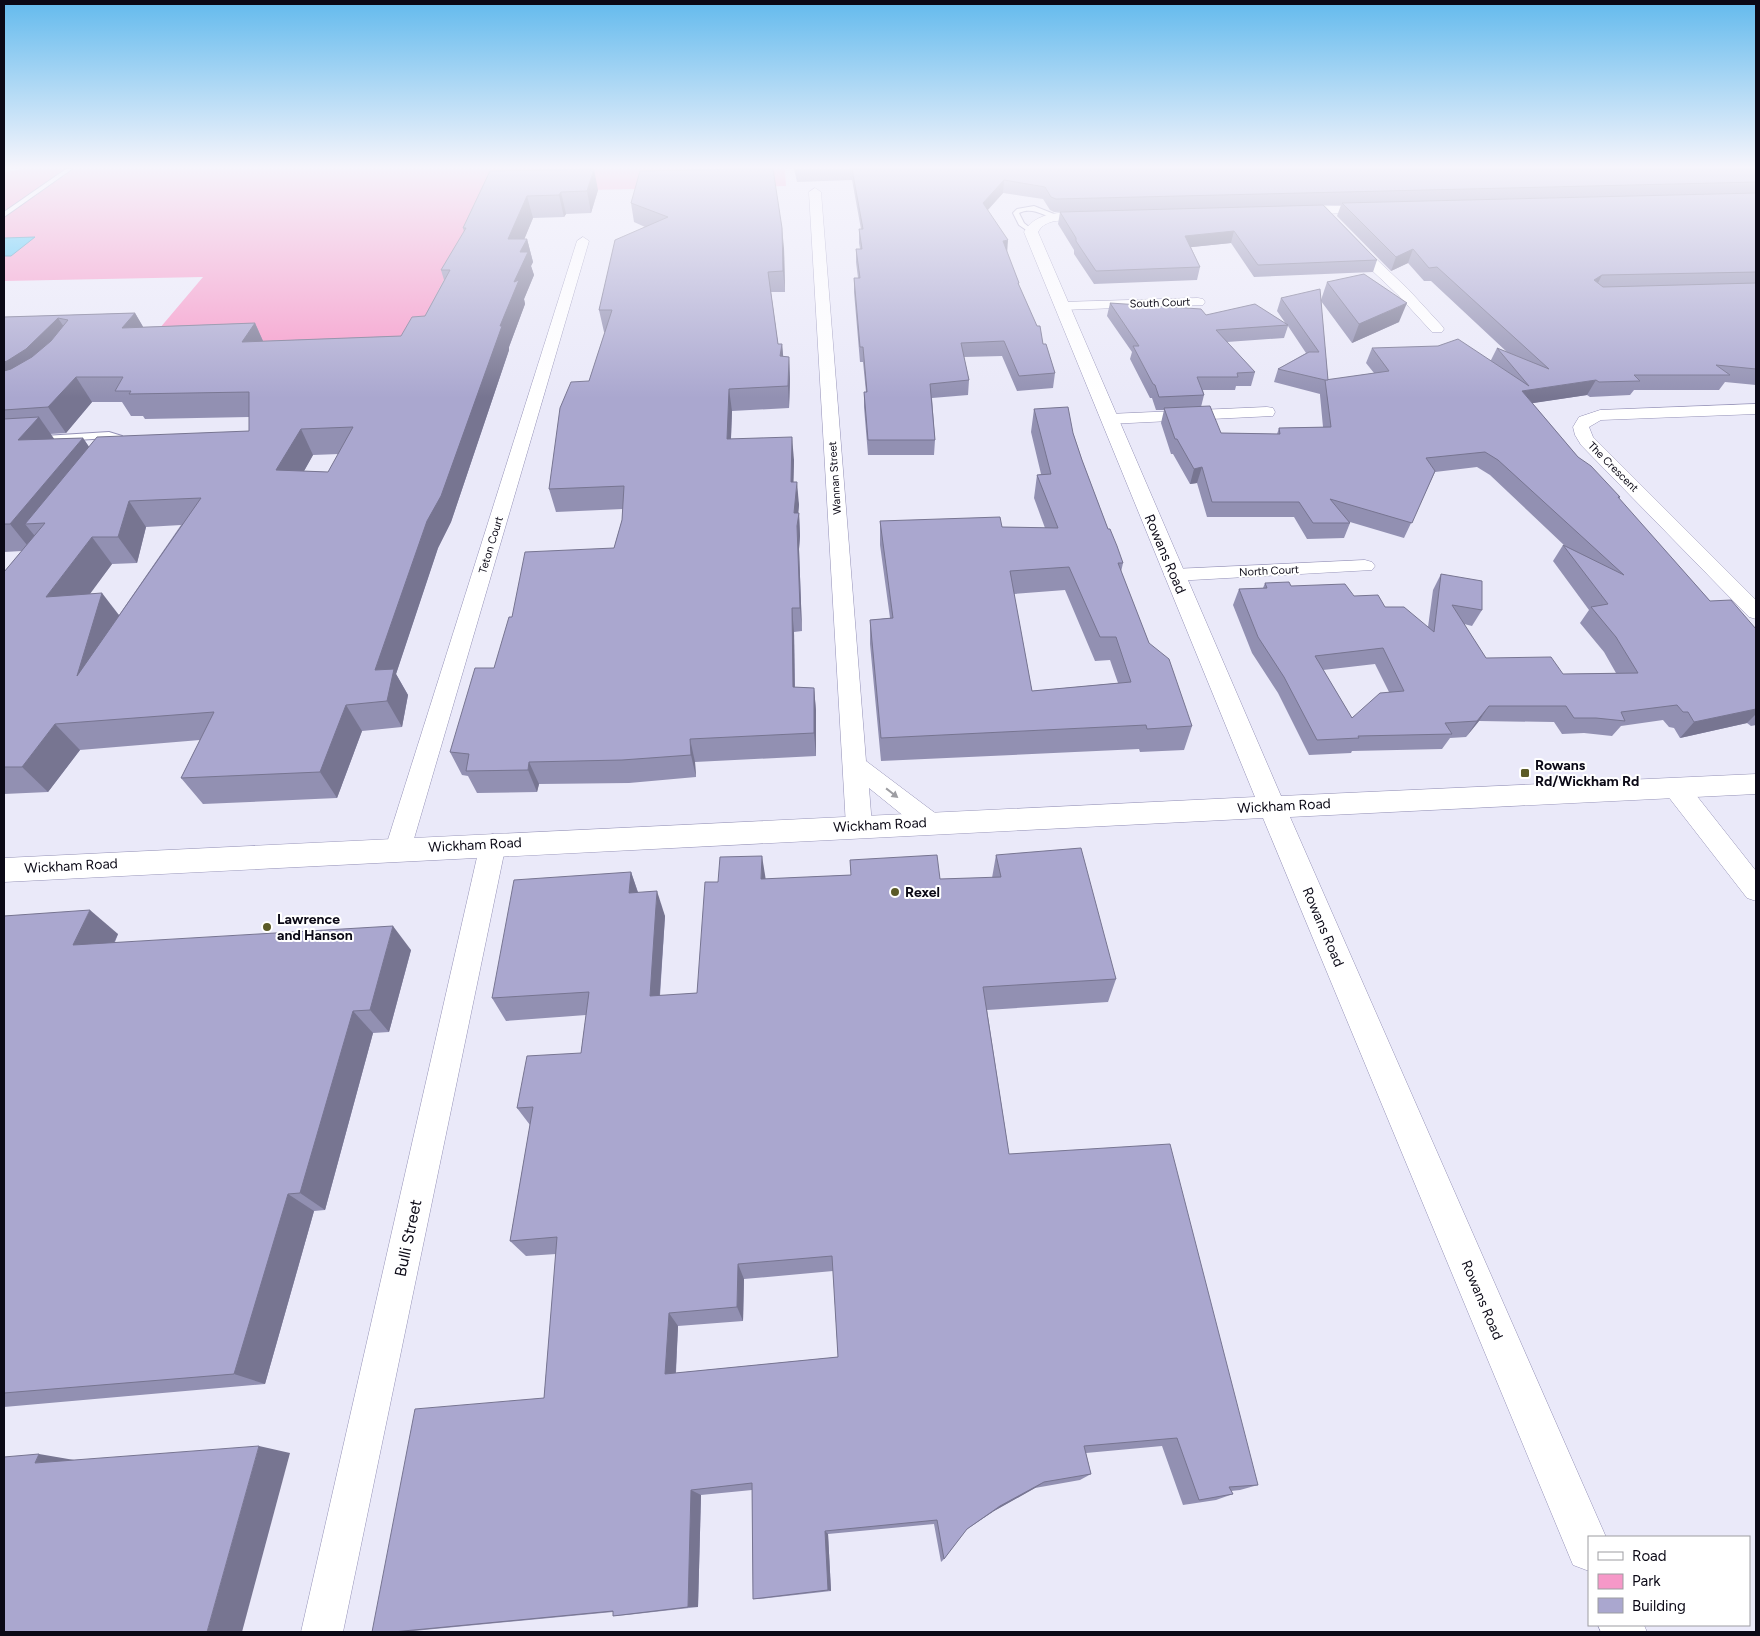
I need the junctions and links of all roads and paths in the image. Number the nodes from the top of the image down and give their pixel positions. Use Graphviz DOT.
graph roads {
  1 [pos="582,245"];
  2 [pos="819,245"];
  3 [pos="1037,245"];
  4 [pos="1356,245"];
  5 [pos="1198,302"];
  6 [pos="1062,306"];
  7 [pos="1438,329"];
  8 [pos="1756,409"];
  9 [pos="1267,412"];
  10 [pos="1109,419"];
  11 [pos="31,440"];
  12 [pos="115,453"];
  13 [pos="1365,566"];
  14 [pos="1174,575"];
  15 [pos="1756,612"];
  16 [pos="854,764"];
  17 [pos="1756,784"];
  18 [pos="1676,788"];
  19 [pos="1272,807"];
  20 [pos="930,823"];
  21 [pos="859,826"];
  22 [pos="493,844"];
  23 [pos="398,849"];
  24 [pos="4,870"];
  25 [pos="1756,890"];
  26 [pos="1588,1547"];
  27 [pos="322,1632"];
  1 -- 23 [label="street, Teton Court"];
  2 -- 16 [label="street, Wannan Street"];
  3 -- 6 [label="street, Rowans Road"];
  4 -- 7 [label="street"];
  5 -- 6 [label="street, South Court"];
  6 -- 10 [label="street, Rowans Road"];
  8 -- 15 [label="street, The Crescent"];
  9 -- 10 [label="street"];
  10 -- 14 [label="street, Rowans Road"];
  11 -- 12 [label="lane"];
  13 -- 14 [label="street, North Court"];
  14 -- 19 [label="street, Rowans Road"];
  16 -- 20 [label="street, one-way"];
  16 -- 21 [label="street, Wannan Street"];
  17 -- 18 [label="street, Wickham Road"];
  18 -- 19 [label="street, Wickham Road"];
  18 -- 25 [label="street"];
  19 -- 20 [label="street, Wickham Road"];
  19 -- 26 [label="street, Rowans Road"];
  20 -- 21 [label="street, Wickham Road"];
  21 -- 22 [label="street, Wickham Road"];
  22 -- 23 [label="street, Wickham Road"];
  22 -- 27 [label="street, Bulli Street"];
  23 -- 24 [label="street, Wickham Road"];
}
